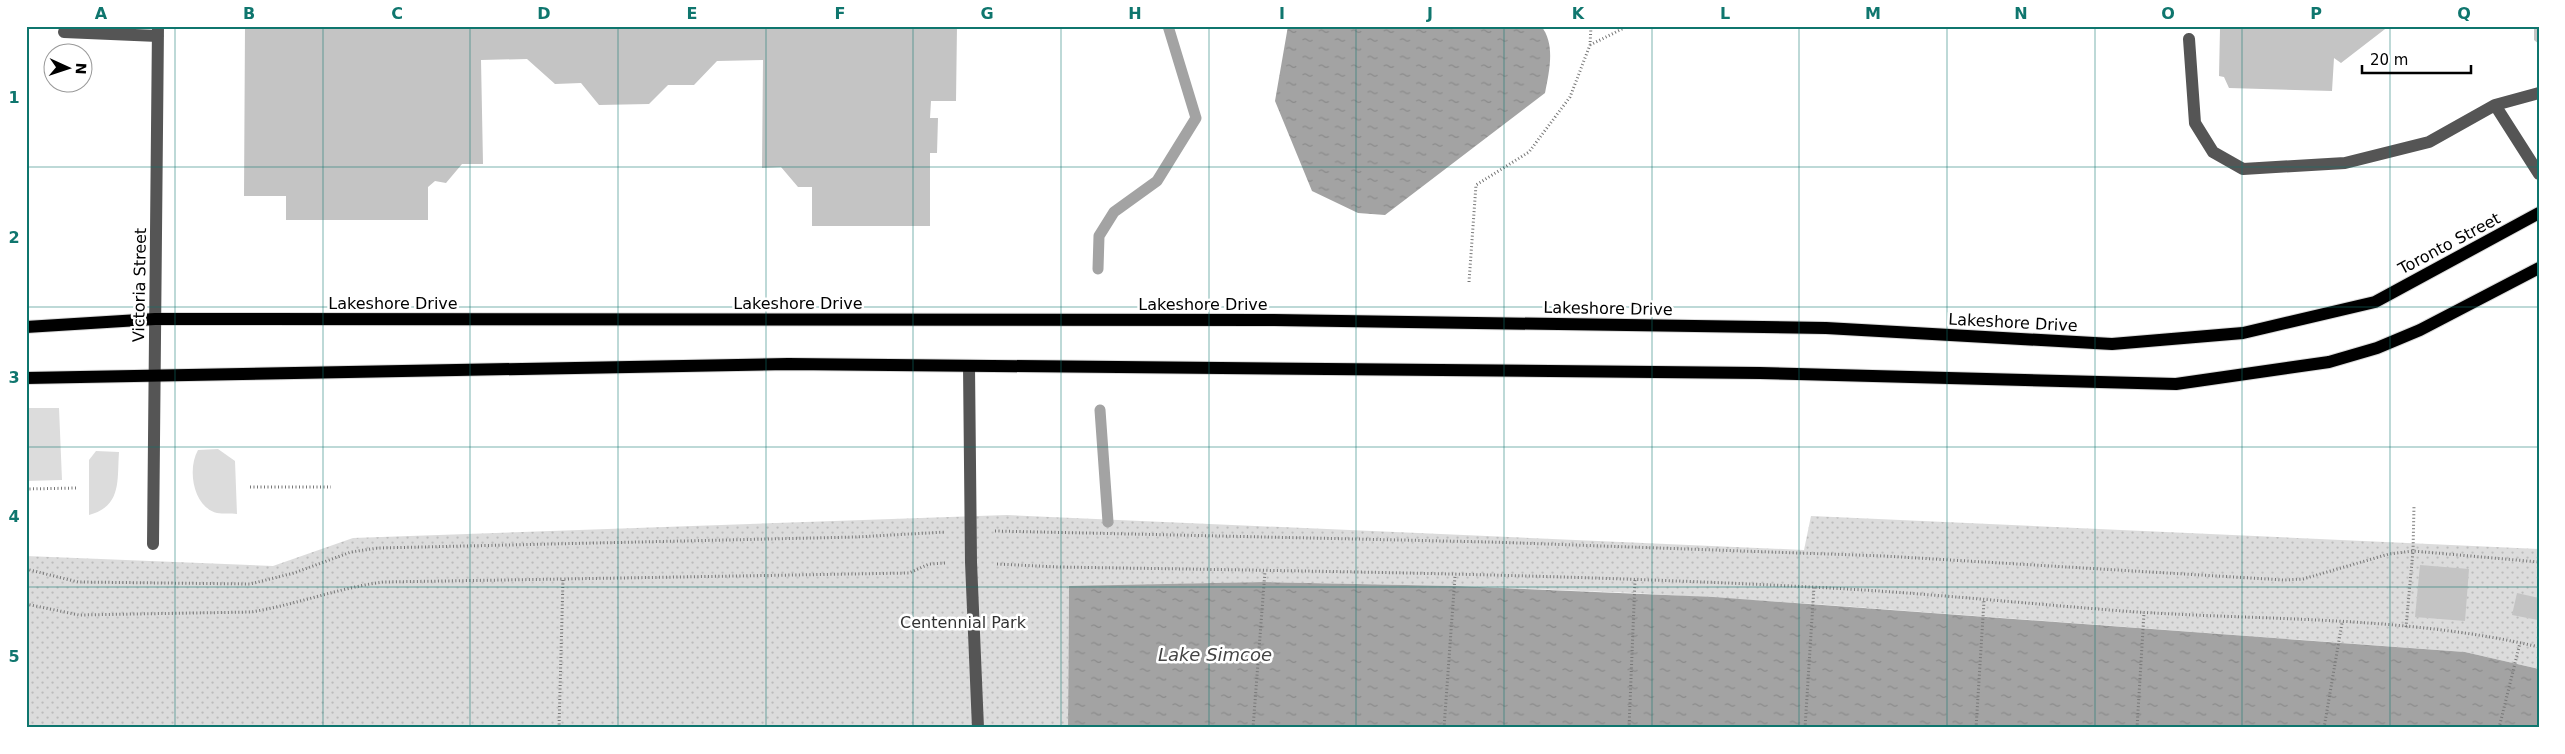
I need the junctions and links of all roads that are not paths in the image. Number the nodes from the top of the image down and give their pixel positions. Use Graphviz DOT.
graph roads {
  1 [pos="158,31"];
  2 [pos="64,32"];
  3 [pos="2189,39"];
  4 [pos="2539,92"];
  5 [pos="2495,105"];
  6 [pos="2539,174"];
  7 [pos="2539,213"];
  8 [pos="2539,268"];
  9 [pos="2375,302"];
  10 [pos="155,320"];
  11 [pos="26,327"];
  12 [pos="969,366"];
  13 [pos="154,376"];
  14 [pos="26,378"];
  15 [pos="153,544"];
  16 [pos="978,728"];
  1 -- 2 [label="street"];
  1 -- 10 [label="street, Victoria Street"];
  3 -- 5 [label="street"];
  4 -- 5 [label="street"];
  5 -- 6 [label="street"];
  7 -- 9 [label="main road, Toronto Street"];
  8 -- 12 [label="main road"];
  9 -- 10 [label="main road, Lakeshore Drive"];
  10 -- 11 [label="main road, Lakeshore Drive"];
  10 -- 13 [label="street, Victoria Street"];
  12 -- 13 [label="main road"];
  12 -- 16 [label="street"];
  13 -- 14 [label="main road"];
  13 -- 15 [label="street, Victoria Street"];
}
